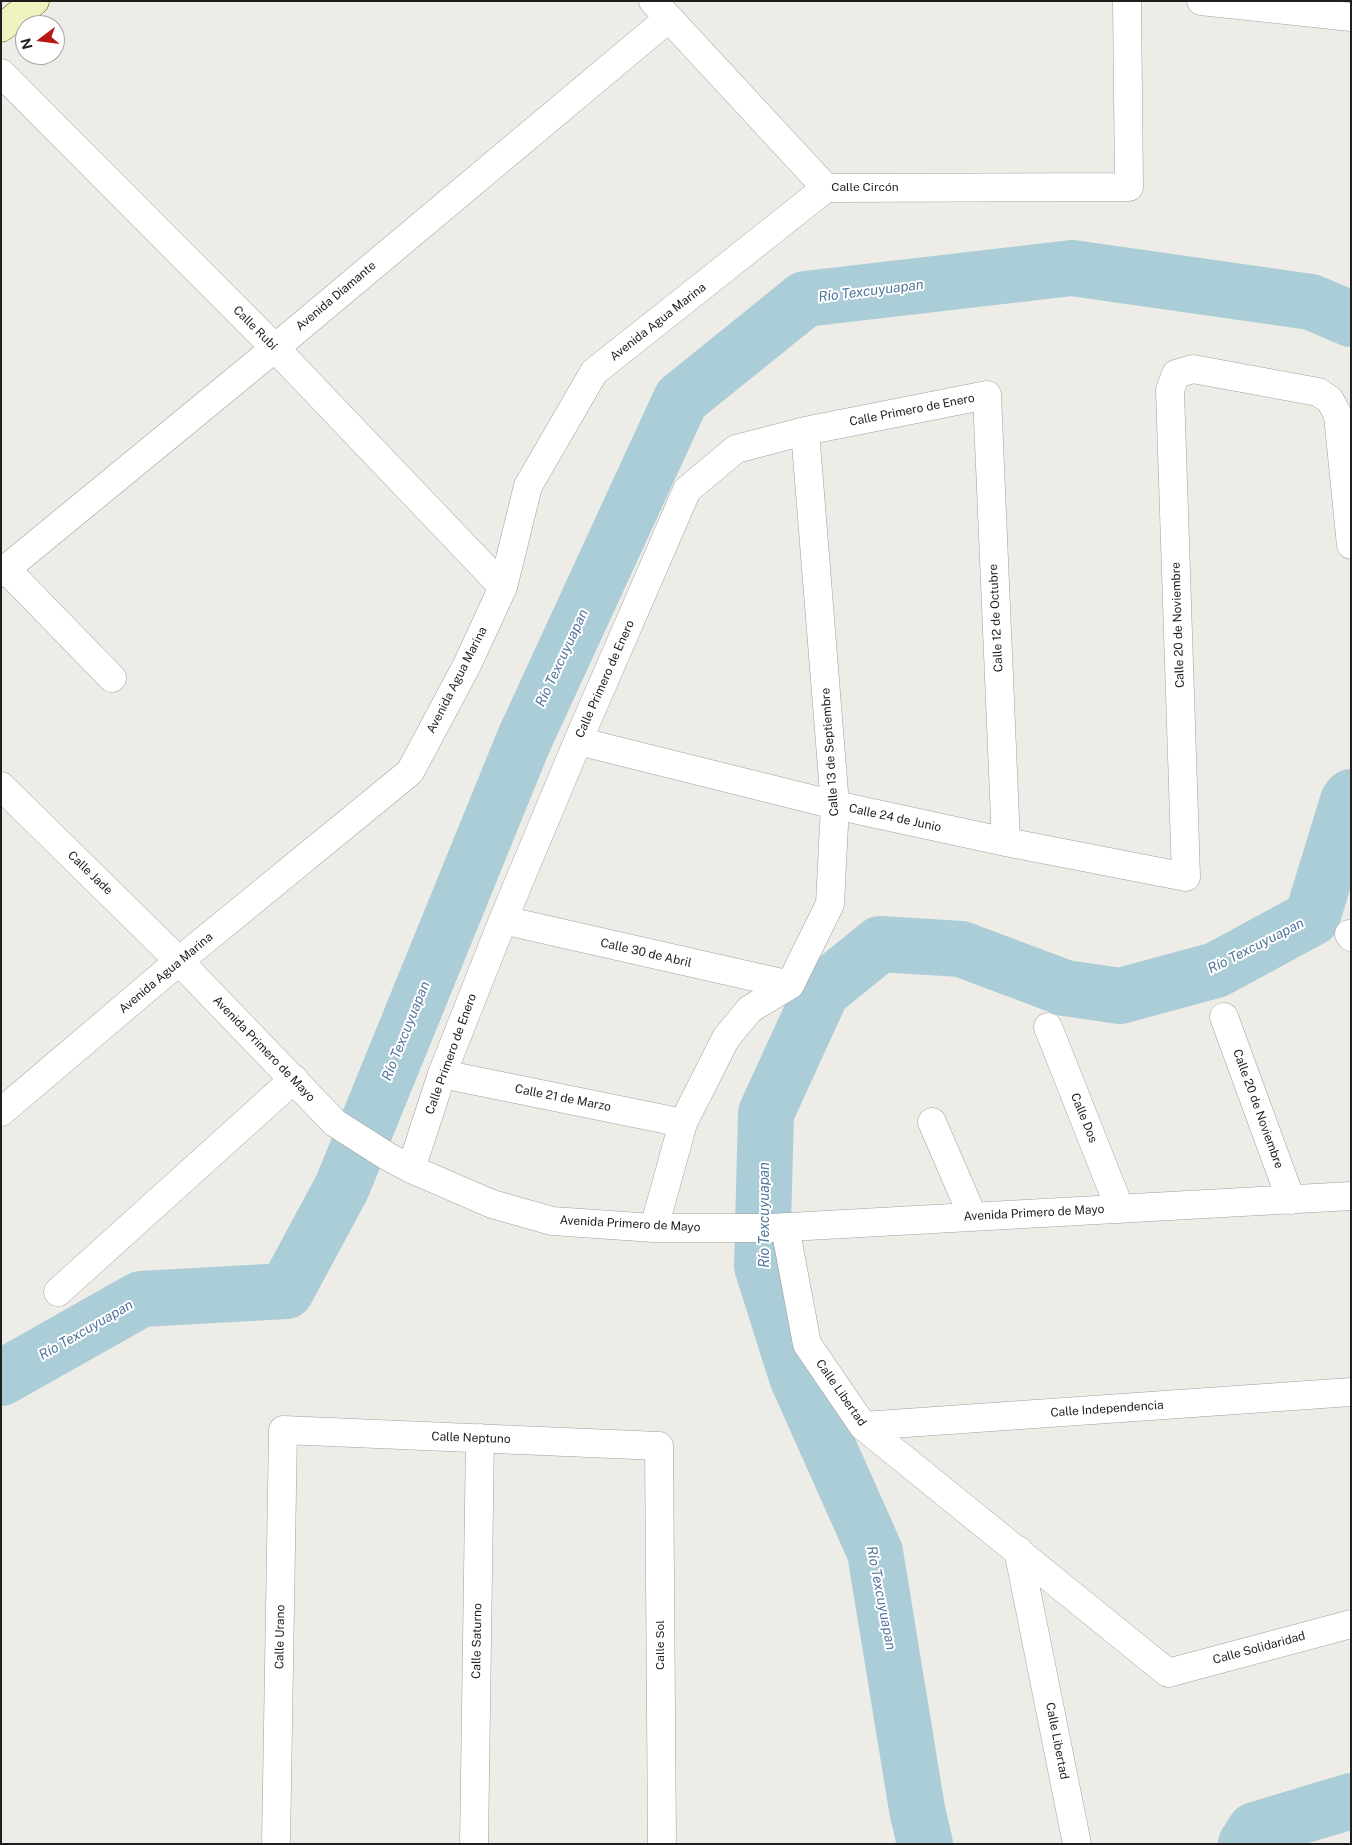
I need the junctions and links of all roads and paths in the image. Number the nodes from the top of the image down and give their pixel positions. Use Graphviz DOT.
graph roads {
  1 [pos="35,1"];
  2 [pos="1127,1"];
  3 [pos="1201,1"];
  4 [pos="661,10"];
  5 [pos="1351,17"];
  6 [pos="1,28"];
  7 [pos="1,73"];
  8 [pos="826,188"];
  9 [pos="274,348"];
  10 [pos="986,394"];
  11 [pos="805,431"];
  12 [pos="1351,545"];
  13 [pos="3,571"];
  14 [pos="503,587"];
  15 [pos="112,678"];
  16 [pos="578,741"];
  17 [pos="1,786"];
  18 [pos="835,805"];
  19 [pos="1006,842"];
  20 [pos="1186,877"];
  21 [pos="503,920"];
  22 [pos="180,961"];
  23 [pos="790,985"];
  24 [pos="1224,1017"];
  25 [pos="1048,1027"];
  26 [pos="442,1074"];
  27 [pos="294,1080"];
  28 [pos="1,1112"];
  29 [pos="932,1122"];
  30 [pos="683,1123"];
  31 [pos="411,1169"];
  32 [pos="1351,1196"];
  33 [pos="1291,1200"];
  34 [pos="1120,1208"];
  35 [pos="973,1217"];
  36 [pos="778,1227"];
  37 [pos="654,1228"];
  38 [pos="58,1292"];
  39 [pos="1351,1392"];
  40 [pos="863,1426"];
  41 [pos="283,1430"];
  42 [pos="480,1438"];
  43 [pos="659,1446"];
  44 [pos="1018,1550"];
  45 [pos="1351,1624"];
  46 [pos="1168,1673"];
  47 [pos="276,1844"];
  48 [pos="474,1844"];
  49 [pos="662,1844"];
  50 [pos="1078,1844"];
  1 -- 6 [label="street"];
  2 -- 8 [label="street, Calle Circón"];
  3 -- 5 [label="street"];
  4 -- 8 [label="street, Calle Circón"];
  4 -- 9 [label="street, Avenida Diamante"];
  7 -- 9 [label="street, Calle Rubí"];
  8 -- 14 [label="street, Avenida Agua Marina"];
  9 -- 13 [label="street, Avenida Diamante"];
  9 -- 14 [label="street, Calle Rubí"];
  10 -- 11 [label="street, Calle Primero de Enero"];
  10 -- 19 [label="street, Calle 12 de Octubre"];
  11 -- 16 [label="street, Calle Primero de Enero"];
  11 -- 18 [label="street, Calle 13 de Septiembre"];
  12 -- 20 [label="street, Calle 20 de Noviembre"];
  13 -- 15 [label="street"];
  14 -- 22 [label="street, Avenida Agua Marina"];
  16 -- 18 [label="street, Calle 24 de Junio"];
  16 -- 21 [label="street, Calle Primero de Enero"];
  17 -- 22 [label="street, Calle Jade"];
  18 -- 19 [label="street, Calle 24 de Junio"];
  18 -- 23 [label="street, Calle 13 de Septiembre"];
  19 -- 20 [label="street, Calle 24 de Junio"];
  21 -- 23 [label="street, Calle 30 de Abril"];
  21 -- 26 [label="street, Calle Primero de Enero"];
  22 -- 27 [label="street, Avenida Primero de Mayo"];
  22 -- 28 [label="street, Avenida Agua Marina"];
  23 -- 30 [label="street"];
  24 -- 33 [label="street, Calle 20 de Noviembre"];
  25 -- 34 [label="street, Calle Dos"];
  26 -- 30 [label="street, Calle 21 de Marzo"];
  26 -- 31 [label="street, Calle Primero de Enero"];
  27 -- 31 [label="street, Avenida Primero de Mayo"];
  27 -- 38 [label="street"];
  29 -- 35 [label="street"];
  30 -- 37 [label="street"];
  31 -- 37 [label="street, Avenida Primero de Mayo"];
  32 -- 33 [label="street, Avenida Primero de Mayo"];
  33 -- 34 [label="street, Avenida Primero de Mayo"];
  34 -- 35 [label="street, Avenida Primero de Mayo"];
  35 -- 36 [label="street, Avenida Primero de Mayo"];
  36 -- 37 [label="street, Avenida Primero de Mayo"];
  36 -- 40 [label="street, Calle Libertad"];
  39 -- 40 [label="street, Calle Independencia"];
  40 -- 44 [label="street, Calle Libertad"];
  41 -- 42 [label="street, Calle Neptuno"];
  41 -- 47 [label="street, Calle Urano"];
  42 -- 43 [label="street, Calle Neptuno"];
  42 -- 48 [label="street, Calle Saturno"];
  43 -- 49 [label="street, Calle Sol"];
  44 -- 46 [label="street, Calle Libertad"];
  44 -- 50 [label="street, Calle Libertad"];
  45 -- 46 [label="street, Calle Solidaridad"];
}
